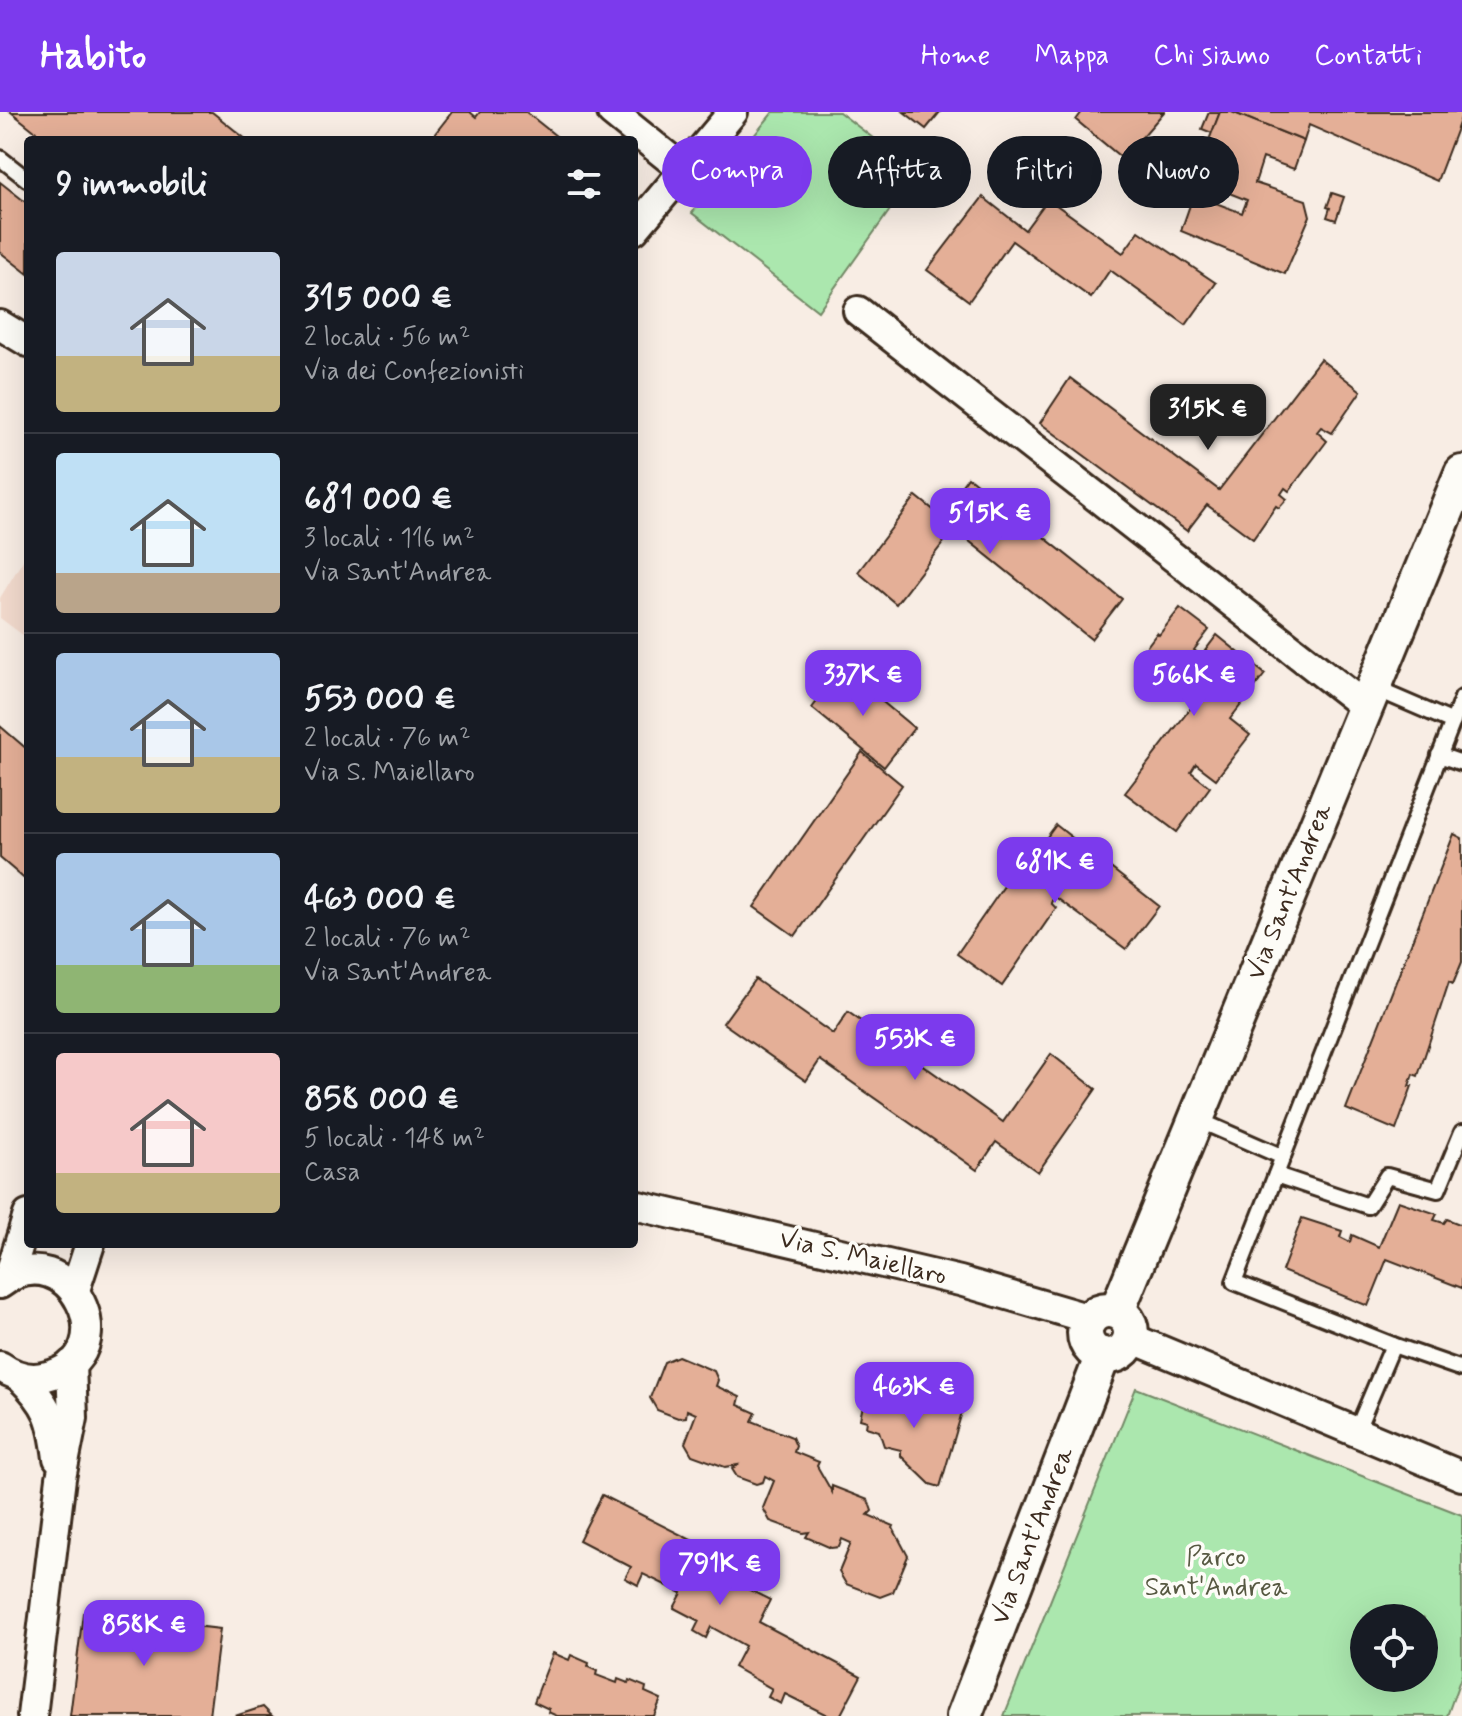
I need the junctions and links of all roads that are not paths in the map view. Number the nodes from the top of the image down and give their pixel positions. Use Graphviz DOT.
graph roads {
  1 [pos="612,112"];
  2 [pos="733,112"];
  3 [pos="713,136"];
  4 [pos="662,152"];
  5 [pos="0,158"];
  6 [pos="24,177"];
  7 [pos="662,198"];
  8 [pos="638,225"];
  9 [pos="858,311"];
  10 [pos="0,325"];
  11 [pos="24,340"];
  12 [pos="1462,473"];
  13 [pos="1370,697"];
  14 [pos="1462,698"];
  15 [pos="1453,722"];
  16 [pos="1439,755"];
  17 [pos="1462,763"];
  18 [pos="1196,1119"];
  19 [pos="1462,1132"];
  20 [pos="1283,1157"];
  21 [pos="1276,1175"];
  22 [pos="638,1206"];
  23 [pos="24,1226"];
  24 [pos="89,1248"];
  25 [pos="4,1280"];
  26 [pos="75,1290"];
  27 [pos="1110,1331"];
  28 [pos="1393,1345"];
  29 [pos="71,1364"];
  30 [pos="1462,1369"];
  31 [pos="10,1372"];
  32 [pos="1356,1432"];
  33 [pos="1462,1476"];
  34 [pos="61,1478"];
  35 [pos="32,1716"];
  36 [pos="964,1716"];
  1 -- 4 [label="street"];
  2 -- 3 [label="street"];
  5 -- 6 [label="lane"];
  7 -- 8 [label="street"];
  9 -- 13 [label="street"];
  10 -- 11 [label="street"];
  12 -- 13 [label="street, Via Sant'Andrea"];
  13 -- 15 [label="lane"];
  13 -- 18 [label="street, Via Sant'Andrea"];
  14 -- 15 [label="lane"];
  15 -- 16 [label="lane"];
  16 -- 17 [label="lane"];
  16 -- 20 [label="lane"];
  18 -- 20 [label="lane"];
  18 -- 27 [label="street, Via Sant'Andrea"];
  19 -- 21 [label="lane"];
  20 -- 21 [label="lane"];
  21 -- 28 [label="lane"];
  22 -- 27 [label="street, Via S. Maiellaro"];
  23 -- 25 [label="street"];
  24 -- 26 [label="street"];
  25 -- 26 [label="street"];
  26 -- 29 [label="street"];
  27 -- 32 [label="street, Via S. Maiellaro"];
  27 -- 36 [label="street, Via Sant'Andrea"];
  28 -- 30 [label="lane"];
  28 -- 32 [label="lane"];
  29 -- 31 [label="street"];
  29 -- 34 [label="street"];
  31 -- 34 [label="street"];
  32 -- 33 [label="street, Via S. Maiellaro"];
  34 -- 35 [label="street"];
}
